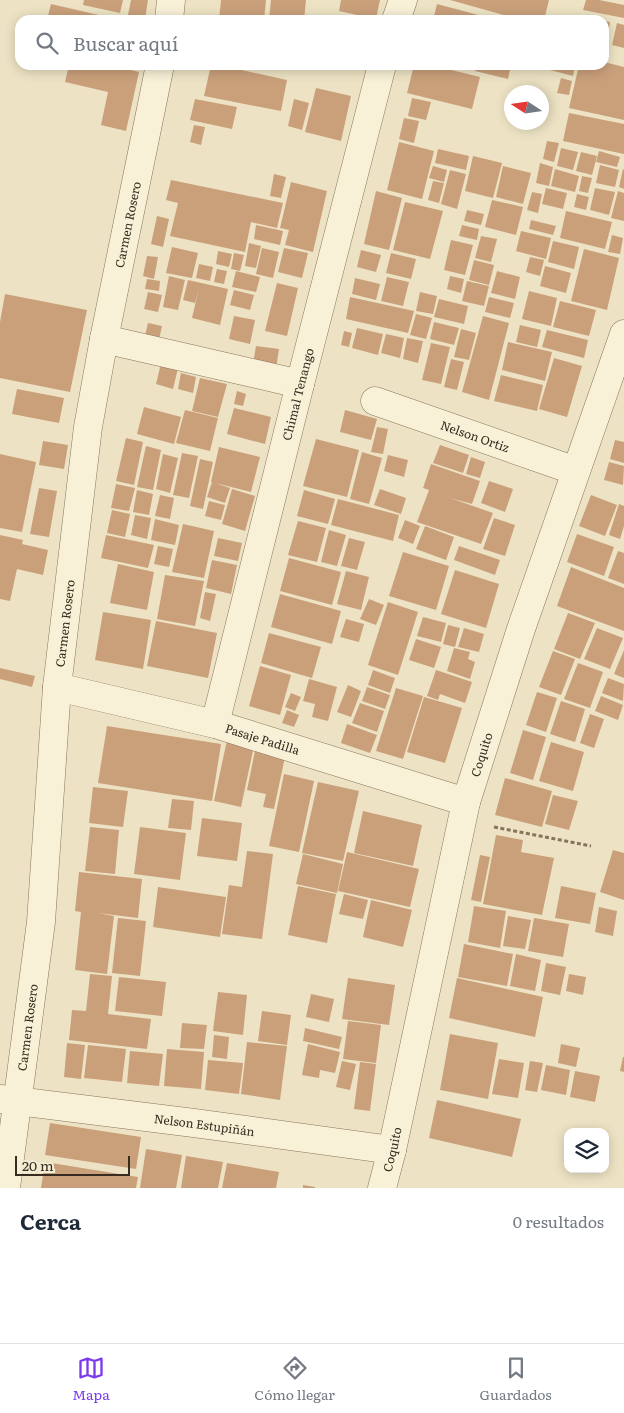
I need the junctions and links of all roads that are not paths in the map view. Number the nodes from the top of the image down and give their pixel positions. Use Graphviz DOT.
graph roads {
  1 [pos="171,0"];
  2 [pos="403,0"];
  3 [pos="169,15"];
  4 [pos="398,15"];
  5 [pos="159,70"];
  6 [pos="381,70"];
  7 [pos="624,334"];
  8 [pos="104,339"];
  9 [pos="300,384"];
  10 [pos="375,402"];
  11 [pos="576,471"];
  12 [pos="57,688"];
  13 [pos="216,724"];
  14 [pos="466,802"];
  15 [pos="9,1100"];
  16 [pos="392,1150"];
  17 [pos="6,1188"];
  18 [pos="382,1188"];
  1 -- 3 [label="street"];
  2 -- 4 [label="street"];
  5 -- 8 [label="street, Carmen Rosero"];
  6 -- 9 [label="street, Chimal Tenango"];
  7 -- 11 [label="street, Coquito"];
  8 -- 9 [label="street"];
  8 -- 12 [label="street, Carmen Rosero"];
  9 -- 13 [label="street, Chimal Tenango"];
  10 -- 11 [label="street, Nelson Ortiz"];
  11 -- 14 [label="street, Coquito"];
  12 -- 13 [label="street, Pasaje Padilla"];
  12 -- 15 [label="street, Carmen Rosero"];
  13 -- 14 [label="street, Pasaje Padilla"];
  14 -- 16 [label="street, Coquito"];
  15 -- 16 [label="street, Nelson Estupiñán"];
  15 -- 17 [label="street, Carmen Rosero"];
  16 -- 18 [label="street, Coquito"];
}
